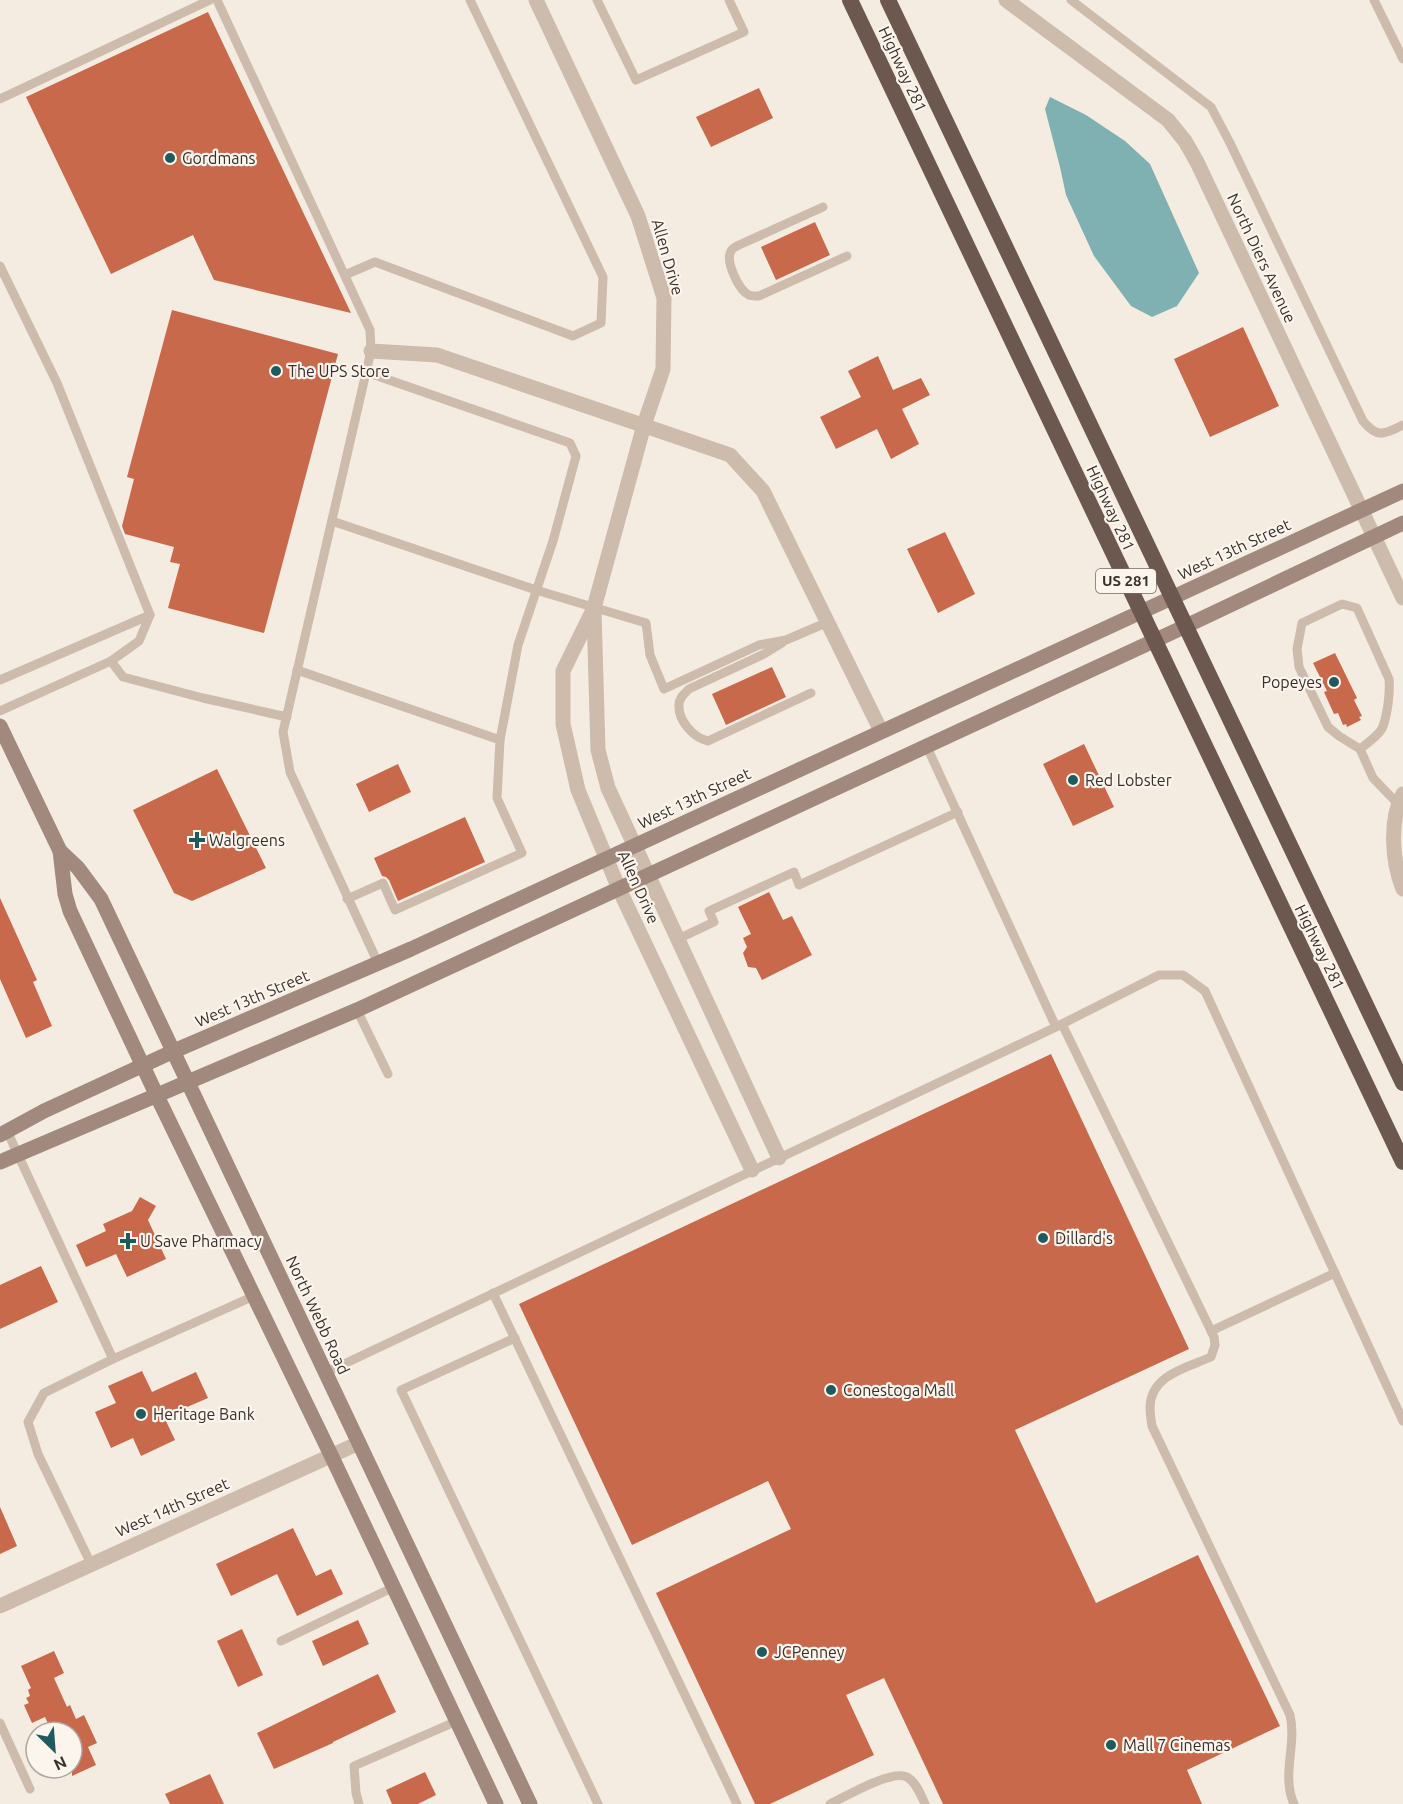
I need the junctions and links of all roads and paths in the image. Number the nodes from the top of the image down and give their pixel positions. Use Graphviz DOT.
graph roads {
  1 [pos="210,0"];
  2 [pos="217,0"];
  3 [pos="470,0"];
  4 [pos="536,0"];
  5 [pos="597,0"];
  6 [pos="729,0"];
  7 [pos="850,0"];
  8 [pos="888,0"];
  9 [pos="1006,0"];
  10 [pos="1071,0"];
  11 [pos="1374,0"];
  12 [pos="1403,59"];
  13 [pos="0,99"];
  14 [pos="823,207"];
  15 [pos="847,256"];
  16 [pos="0,266"];
  17 [pos="345,275"];
  18 [pos="371,351"];
  19 [pos="366,372"];
  20 [pos="644,425"];
  21 [pos="1403,425"];
  22 [pos="1403,491"];
  23 [pos="1362,510"];
  24 [pos="332,521"];
  25 [pos="1403,523"];
  26 [pos="1374,536"];
  27 [pos="536,591"];
  28 [pos="1172,597"];
  29 [pos="1403,598"];
  30 [pos="594,608"];
  31 [pos="1140,612"];
  32 [pos="150,615"];
  33 [pos="828,622"];
  34 [pos="1186,626"];
  35 [pos="786,640"];
  36 [pos="1154,641"];
  37 [pos="111,661"];
  38 [pos="297,670"];
  39 [pos="0,680"];
  40 [pos="811,693"];
  41 [pos="0,711"];
  42 [pos="286,717"];
  43 [pos="0,726"];
  44 [pos="881,731"];
  45 [pos="500,740"];
  46 [pos="927,747"];
  47 [pos="1360,749"];
  48 [pos="1400,799"];
  49 [pos="958,812"];
  50 [pos="635,845"];
  51 [pos="60,851"];
  52 [pos="606,858"];
  53 [pos="649,875"];
  54 [pos="619,889"];
  55 [pos="1403,889"];
  56 [pos="347,899"];
  57 [pos="678,939"];
  58 [pos="378,963"];
  59 [pos="357,1010"];
  60 [pos="1059,1025"];
  61 [pos="174,1051"];
  62 [pos="143,1066"];
  63 [pos="388,1074"];
  64 [pos="189,1082"];
  65 [pos="1403,1083"];
  66 [pos="157,1095"];
  67 [pos="3,1133"];
  68 [pos="19,1155"];
  69 [pos="779,1158"];
  70 [pos="0,1162"];
  71 [pos="1403,1162"];
  72 [pos="752,1170"];
  73 [pos="1335,1273"];
  74 [pos="493,1293"];
  75 [pos="254,1296"];
  76 [pos="1211,1331"];
  77 [pos="515,1338"];
  78 [pos="113,1359"];
  79 [pos="325,1373"];
  80 [pos="1403,1421"];
  81 [pos="358,1443"];
  82 [pos="331,1455"];
  83 [pos="91,1564"];
  84 [pos="394,1587"];
  85 [pos="0,1606"];
  86 [pos="281,1641"];
  87 [pos="457,1721"];
  88 [pos="0,1723"];
  89 [pos="30,1789"];
  90 [pos="359,1804"];
  91 [pos="496,1804"];
  92 [pos="531,1804"];
  93 [pos="598,1804"];
  94 [pos="737,1804"];
  95 [pos="830,1804"];
  96 [pos="925,1804"];
  97 [pos="1294,1804"];
  1 -- 13 [label="lane"];
  2 -- 17 [label="lane"];
  3 -- 17 [label="lane"];
  4 -- 20 [label="street, Allen Drive"];
  5 -- 6 [label="lane"];
  7 -- 31 [label="highway, Highway 281 / US 281"];
  8 -- 28 [label="highway, Highway 281 / US 281"];
  9 -- 23 [label="street, North Diers Avenue"];
  10 -- 21 [label="lane"];
  11 -- 12 [label="lane"];
  14 -- 15 [label="lane"];
  16 -- 32 [label="lane"];
  17 -- 18 [label="lane"];
  18 -- 19 [label="lane"];
  18 -- 20 [label="street"];
  19 -- 24 [label="lane"];
  19 -- 27 [label="lane"];
  20 -- 30 [label="street, Allen Drive"];
  20 -- 33 [label="street"];
  22 -- 23 [label="main road, West 13th Street"];
  23 -- 26 [label="street, North Diers Avenue"];
  23 -- 28 [label="main road, West 13th Street"];
  24 -- 27 [label="lane"];
  24 -- 38 [label="lane"];
  25 -- 26 [label="main road"];
  26 -- 29 [label="street, North Diers Avenue"];
  26 -- 34 [label="main road"];
  27 -- 30 [label="lane"];
  27 -- 45 [label="lane"];
  28 -- 31 [label="main road, West 13th Street"];
  28 -- 34 [label="highway, Highway 281 / US 281"];
  30 -- 35 [label="lane"];
  30 -- 50 [label="street, Allen Drive"];
  30 -- 52 [label="street, Allen Drive"];
  31 -- 36 [label="highway, Highway 281 / US 281"];
  31 -- 44 [label="main road, West 13th Street"];
  32 -- 37 [label="lane"];
  32 -- 39 [label="lane"];
  33 -- 35 [label="lane"];
  33 -- 44 [label="street"];
  34 -- 36 [label="main road"];
  34 -- 65 [label="highway, Highway 281 / US 281"];
  35 -- 40 [label="lane"];
  36 -- 46 [label="main road"];
  36 -- 71 [label="highway, Highway 281 / US 281"];
  37 -- 41 [label="lane"];
  37 -- 42 [label="lane"];
  38 -- 42 [label="lane"];
  38 -- 45 [label="lane"];
  42 -- 56 [label="lane"];
  43 -- 51 [label="main road, North Webb Road"];
  44 -- 50 [label="main road, West 13th Street"];
  45 -- 56 [label="lane"];
  46 -- 49 [label="lane"];
  46 -- 53 [label="main road"];
  47 -- 47 [label="lane"];
  47 -- 48 [label="lane"];
  48 -- 55 [label="street"];
  49 -- 57 [label="lane"];
  49 -- 60 [label="lane"];
  50 -- 52 [label="main road, West 13th Street"];
  50 -- 53 [label="street, Allen Drive"];
  51 -- 61 [label="main road, North Webb Road"];
  51 -- 62 [label="main road, North Webb Road"];
  52 -- 54 [label="street, Allen Drive"];
  52 -- 58 [label="main road, West 13th Street"];
  53 -- 54 [label="main road"];
  53 -- 57 [label="street, Allen Drive"];
  54 -- 59 [label="main road"];
  54 -- 72 [label="street, Allen Drive"];
  56 -- 58 [label="lane"];
  57 -- 69 [label="street, Allen Drive"];
  58 -- 61 [label="main road, West 13th Street"];
  59 -- 63 [label="lane"];
  59 -- 64 [label="main road"];
  60 -- 69 [label="lane"];
  60 -- 73 [label="lane"];
  60 -- 76 [label="lane"];
  61 -- 62 [label="main road, West 13th Street"];
  61 -- 64 [label="main road, North Webb Road"];
  62 -- 66 [label="main road, North Webb Road"];
  62 -- 67 [label="main road, West 13th Street"];
  64 -- 66 [label="main road"];
  64 -- 79 [label="main road, North Webb Road"];
  66 -- 68 [label="main road"];
  66 -- 75 [label="main road, North Webb Road"];
  67 -- 68 [label="lane"];
  68 -- 70 [label="main road"];
  68 -- 78 [label="lane"];
  69 -- 72 [label="lane"];
  72 -- 74 [label="lane"];
  73 -- 76 [label="lane"];
  73 -- 80 [label="lane"];
  74 -- 77 [label="lane"];
  74 -- 79 [label="lane"];
  75 -- 78 [label="lane"];
  75 -- 82 [label="main road, North Webb Road"];
  76 -- 97 [label="lane"];
  77 -- 93 [label="lane"];
  77 -- 94 [label="lane"];
  78 -- 83 [label="lane"];
  79 -- 81 [label="main road, North Webb Road"];
  81 -- 82 [label="street, West 14th Street"];
  81 -- 92 [label="main road, North Webb Road"];
  82 -- 83 [label="street, West 14th Street"];
  82 -- 84 [label="main road, North Webb Road"];
  83 -- 85 [label="street, West 14th Street"];
  84 -- 86 [label="lane"];
  84 -- 87 [label="main road, North Webb Road"];
  87 -- 90 [label="lane"];
  87 -- 91 [label="main road, North Webb Road"];
  88 -- 89 [label="lane"];
  95 -- 96 [label="lane"];
}
